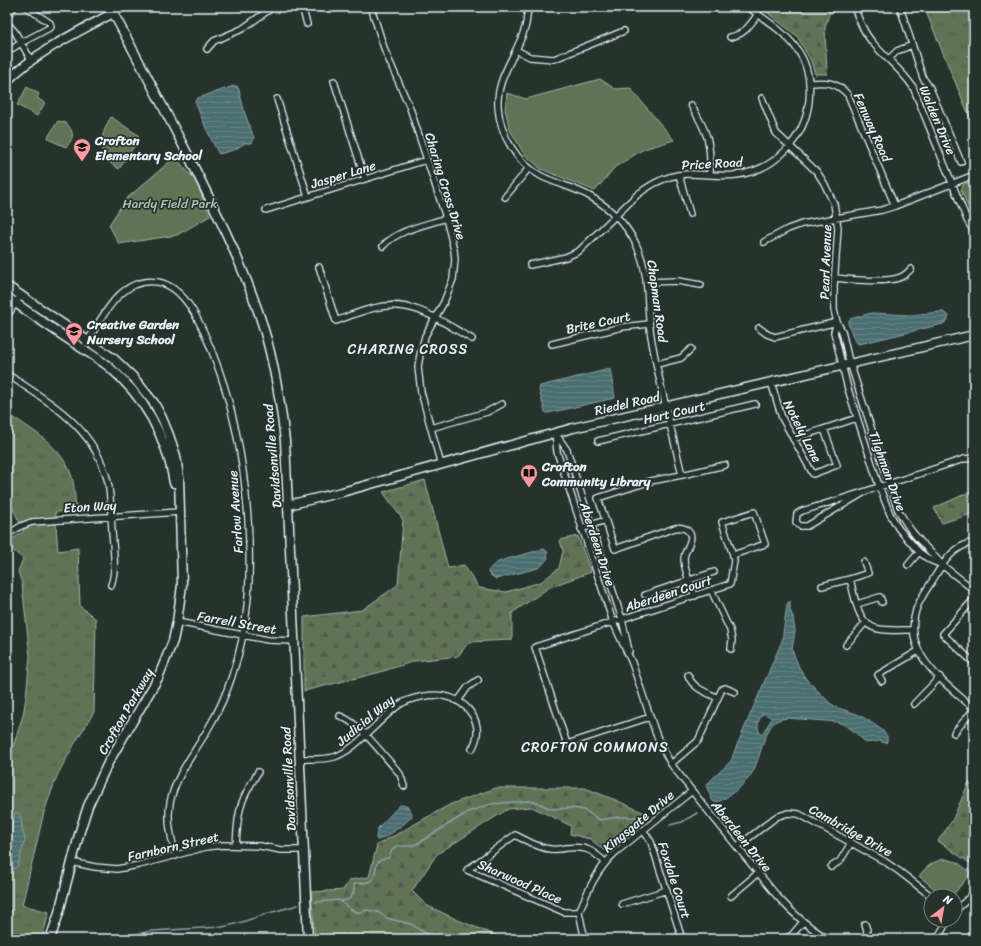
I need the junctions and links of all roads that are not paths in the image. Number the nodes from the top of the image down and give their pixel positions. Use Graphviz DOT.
graph roads {
  1 [pos="14,7"];
  2 [pos="26,7"];
  3 [pos="126,7"];
  4 [pos="273,7"];
  5 [pos="302,7"];
  6 [pos="372,7"];
  7 [pos="528,7"];
  8 [pos="748,7"];
  9 [pos="854,7"];
  10 [pos="900,7"];
  11 [pos="111,10"];
  12 [pos="758,14"];
  13 [pos="7,16"];
  14 [pos="7,23"];
  15 [pos="307,24"];
  16 [pos="624,31"];
  17 [pos="730,37"];
  18 [pos="21,43"];
  19 [pos="912,45"];
  20 [pos="207,49"];
  21 [pos="516,50"];
  22 [pos="7,52"];
  23 [pos="889,59"];
  24 [pos="31,60"];
  25 [pos="7,81"];
  26 [pos="334,81"];
  27 [pos="810,83"];
  28 [pos="762,98"];
  29 [pos="277,99"];
  30 [pos="691,105"];
  31 [pos="789,147"];
  32 [pos="426,160"];
  33 [pos="961,162"];
  34 [pos="529,168"];
  35 [pos="679,175"];
  36 [pos="710,175"];
  37 [pos="974,175"];
  38 [pos="365,179"];
  39 [pos="952,184"];
  40 [pos="308,197"];
  41 [pos="505,197"];
  42 [pos="895,206"];
  43 [pos="266,210"];
  44 [pos="690,214"];
  45 [pos="616,216"];
  46 [pos="446,218"];
  47 [pos="838,218"];
  48 [pos="974,232"];
  49 [pos="764,242"];
  50 [pos="383,246"];
  51 [pos="530,265"];
  52 [pos="319,267"];
  53 [pos="912,269"];
  54 [pos="835,278"];
  55 [pos="646,282"];
  56 [pos="701,285"];
  57 [pos="7,286"];
  58 [pos="21,295"];
  59 [pos="7,297"];
  60 [pos="16,303"];
  61 [pos="7,316"];
  62 [pos="435,318"];
  63 [pos="837,322"];
  64 [pos="649,324"];
  65 [pos="759,328"];
  66 [pos="974,335"];
  67 [pos="472,339"];
  68 [pos="87,340"];
  69 [pos="552,344"];
  70 [pos="82,348"];
  71 [pos="691,349"];
  72 [pos="657,364"];
  73 [pos="847,364"];
  74 [pos="7,374"];
  75 [pos="771,382"];
  76 [pos="502,404"];
  77 [pos="755,404"];
  78 [pos="666,407"];
  79 [pos="857,418"];
  80 [pos="670,424"];
  81 [pos="431,428"];
  82 [pos="824,429"];
  83 [pos="555,432"];
  84 [pos="793,439"];
  85 [pos="598,440"];
  86 [pos="974,458"];
  87 [pos="725,465"];
  88 [pos="441,466"];
  89 [pos="682,475"];
  90 [pos="888,483"];
  91 [pos="879,486"];
  92 [pos="865,492"];
  93 [pos="288,505"];
  94 [pos="179,512"];
  95 [pos="111,516"];
  96 [pos="605,520"];
  97 [pos="591,525"];
  98 [pos="581,529"];
  99 [pos="7,535"];
  100 [pos="974,542"];
  101 [pos="919,552"];
  102 [pos="733,555"];
  103 [pos="864,562"];
  104 [pos="908,565"];
  105 [pos="942,565"];
  106 [pos="714,572"];
  107 [pos="850,579"];
  108 [pos="690,580"];
  109 [pos="111,585"];
  110 [pos="822,586"];
  111 [pos="711,590"];
  112 [pos="974,590"];
  113 [pos="645,595"];
  114 [pos="695,596"];
  115 [pos="974,599"];
  116 [pos="882,602"];
  117 [pos="857,604"];
  118 [pos="622,620"];
  119 [pos="177,622"];
  120 [pos="613,622"];
  121 [pos="865,623"];
  122 [pos="913,630"];
  123 [pos="244,636"];
  124 [pos="294,641"];
  125 [pos="846,645"];
  126 [pos="731,649"];
  127 [pos="918,651"];
  128 [pos="974,663"];
  129 [pos="632,664"];
  130 [pos="688,674"];
  131 [pos="940,677"];
  132 [pos="478,680"];
  133 [pos="882,681"];
  134 [pos="735,692"];
  135 [pos="718,698"];
  136 [pos="458,701"];
  137 [pos="914,704"];
  138 [pos="974,709"];
  139 [pos="340,716"];
  140 [pos="650,717"];
  141 [pos="954,733"];
  142 [pos="365,735"];
  143 [pos="472,749"];
  144 [pos="299,759"];
  145 [pos="671,764"];
  146 [pos="258,772"];
  147 [pos="404,786"];
  148 [pos="692,791"];
  149 [pos="643,830"];
  150 [pos="851,843"];
  151 [pos="236,845"];
  152 [pos="737,847"];
  153 [pos="303,850"];
  154 [pos="176,856"];
  155 [pos="71,862"];
  156 [pos="605,862"];
  157 [pos="831,867"];
  158 [pos="758,873"];
  159 [pos="666,890"];
  160 [pos="923,890"];
  161 [pos="974,894"];
  162 [pos="731,896"];
  163 [pos="622,904"];
  164 [pos="963,904"];
  165 [pos="579,912"];
  166 [pos="58,916"];
  167 [pos="802,922"];
  168 [pos="865,924"];
  169 [pos="943,928"];
  170 [pos="50,939"];
  171 [pos="56,939"];
  172 [pos="308,939"];
  173 [pos="587,939"];
  174 [pos="682,939"];
  175 [pos="784,939"];
  176 [pos="828,939"];
  177 [pos="866,939"];
  178 [pos="937,939"];
  1 -- 13 [label="street"];
  2 -- 18 [label="street"];
  3 -- 11 [label="street"];
  4 -- 20 [label="street"];
  5 -- 15 [label="street"];
  6 -- 32 [label="street, Charing Cross Drive"];
  7 -- 21 [label="street, Chapman Road"];
  8 -- 12 [label="street, Price Road"];
  9 -- 23 [label="street, Walden Drive"];
  10 -- 19 [label="street"];
  11 -- 24 [label="street"];
  11 -- 93 [label="street, Davidsonville Road"];
  12 -- 17 [label="street"];
  12 -- 27 [label="street, Price Road"];
  14 -- 18 [label="street"];
  16 -- 21 [label="street"];
  18 -- 22 [label="street"];
  18 -- 24 [label="street"];
  19 -- 23 [label="street"];
  19 -- 33 [label="street"];
  21 -- 34 [label="street, Chapman Road"];
  23 -- 39 [label="street, Walden Drive"];
  24 -- 25 [label="street"];
  26 -- 38 [label="street"];
  27 -- 31 [label="street, Price Road"];
  27 -- 42 [label="street, Fenway Road"];
  28 -- 31 [label="street, Pearl Avenue"];
  29 -- 40 [label="street"];
  30 -- 36 [label="street"];
  31 -- 36 [label="street, Price Road"];
  31 -- 47 [label="street, Pearl Avenue"];
  32 -- 38 [label="street, Jasper Lane"];
  32 -- 46 [label="street, Charing Cross Drive"];
  34 -- 41 [label="street"];
  34 -- 45 [label="street, Chapman Road"];
  35 -- 36 [label="street, Price Road"];
  35 -- 44 [label="street"];
  35 -- 45 [label="street, Price Road"];
  37 -- 39 [label="street"];
  38 -- 40 [label="street, Jasper Lane"];
  39 -- 42 [label="street"];
  39 -- 48 [label="street, Walden Drive"];
  40 -- 43 [label="street, Jasper Lane"];
  42 -- 47 [label="street"];
  45 -- 51 [label="street, Price Road"];
  45 -- 55 [label="street, Chapman Road"];
  46 -- 50 [label="street"];
  46 -- 62 [label="street, Charing Cross Drive"];
  47 -- 49 [label="street"];
  47 -- 54 [label="street, Pearl Avenue"];
  52 -- 62 [label="street"];
  53 -- 54 [label="street"];
  54 -- 63 [label="street, Pearl Avenue"];
  55 -- 56 [label="street"];
  55 -- 64 [label="street, Chapman Road"];
  57 -- 58 [label="street, Crofton Parkway"];
  58 -- 60 [label="street"];
  58 -- 68 [label="street, Crofton Parkway"];
  59 -- 60 [label="street, Crofton Parkway"];
  60 -- 61 [label="street"];
  60 -- 70 [label="street, Crofton Parkway"];
  62 -- 67 [label="street"];
  62 -- 81 [label="street, Charing Cross Drive"];
  63 -- 65 [label="street"];
  63 -- 73 [label="street, Pearl Avenue"];
  64 -- 69 [label="street, Brite Court"];
  64 -- 72 [label="street, Chapman Road"];
  66 -- 73 [label="street, Riedel Road"];
  68 -- 70 [label="street, Farlow Avenue"];
  68 -- 94 [label="street, Crofton Parkway"];
  68 -- 123 [label="street, Farlow Avenue"];
  70 -- 94 [label="street, Crofton Parkway"];
  71 -- 72 [label="street"];
  72 -- 78 [label="street, Chapman Road"];
  73 -- 75 [label="street, Riedel Road"];
  73 -- 79 [label="street, Tilghman Drive"];
  73 -- 90 [label="street, Tilghman Drive"];
  74 -- 95 [label="street"];
  75 -- 78 [label="street, Riedel Road"];
  75 -- 84 [label="street, Notely Lane"];
  76 -- 81 [label="street"];
  77 -- 80 [label="street, Hart Court"];
  78 -- 80 [label="street, Chapman Road"];
  78 -- 83 [label="street, Riedel Road"];
  79 -- 82 [label="street"];
  79 -- 91 [label="street, Tilghman Drive"];
  80 -- 85 [label="street, Hart Court"];
  80 -- 89 [label="street, Chapman Road"];
  81 -- 88 [label="street, Charing Cross Drive"];
  82 -- 84 [label="street"];
  82 -- 84 [label="street, Notely Lane"];
  83 -- 88 [label="street, Riedel Road"];
  83 -- 97 [label="street, Aberdeen Drive"];
  83 -- 98 [label="street, Aberdeen Drive"];
  86 -- 90 [label="street"];
  87 -- 89 [label="street"];
  88 -- 93 [label="street, Riedel Road"];
  89 -- 96 [label="street"];
  90 -- 91 [label="street"];
  90 -- 105 [label="street, Tilghman Drive"];
  91 -- 92 [label="street"];
  91 -- 101 [label="street, Tilghman Drive"];
  92 -- 92 [label="street"];
  93 -- 124 [label="street, Davidsonville Road"];
  94 -- 95 [label="street, Eton Way"];
  94 -- 119 [label="street, Crofton Parkway"];
  95 -- 99 [label="street, Eton Way"];
  95 -- 109 [label="street"];
  96 -- 97 [label="street"];
  96 -- 108 [label="street"];
  97 -- 98 [label="street"];
  97 -- 118 [label="street, Aberdeen Drive"];
  98 -- 120 [label="street, Aberdeen Drive"];
  100 -- 105 [label="street"];
  101 -- 104 [label="street"];
  101 -- 105 [label="street, Tilghman Drive"];
  102 -- 102 [label="street"];
  102 -- 111 [label="street, Aberdeen Court"];
  103 -- 107 [label="street"];
  105 -- 112 [label="street, Tilghman Drive"];
  105 -- 122 [label="street"];
  106 -- 108 [label="street"];
  107 -- 110 [label="street"];
  107 -- 117 [label="street"];
  108 -- 113 [label="street"];
  108 -- 114 [label="street"];
  111 -- 114 [label="street, Aberdeen Court"];
  111 -- 126 [label="street"];
  114 -- 118 [label="street, Aberdeen Court"];
  115 -- 128 [label="street"];
  116 -- 117 [label="street"];
  117 -- 121 [label="street"];
  118 -- 120 [label="street, Aberdeen Court"];
  118 -- 129 [label="street, Aberdeen Drive"];
  119 -- 123 [label="street, Farrell Street"];
  119 -- 155 [label="street, Crofton Parkway"];
  120 -- 129 [label="street, Aberdeen Drive"];
  120 -- 140 [label="street, Aberdeen Court"];
  121 -- 122 [label="street"];
  121 -- 125 [label="street"];
  122 -- 127 [label="street"];
  123 -- 124 [label="street, Farrell Street"];
  123 -- 154 [label="street, Farlow Avenue"];
  124 -- 144 [label="street, Davidsonville Road"];
  127 -- 131 [label="street"];
  127 -- 133 [label="street"];
  129 -- 140 [label="street, Aberdeen Drive"];
  130 -- 135 [label="street"];
  131 -- 137 [label="street"];
  131 -- 138 [label="street"];
  132 -- 136 [label="street"];
  134 -- 135 [label="street"];
  135 -- 145 [label="street"];
  136 -- 142 [label="street, Judicial Way"];
  136 -- 143 [label="street"];
  138 -- 141 [label="street"];
  139 -- 142 [label="street"];
  140 -- 145 [label="street, Aberdeen Drive"];
  142 -- 144 [label="street, Judicial Way"];
  142 -- 147 [label="street"];
  144 -- 153 [label="street, Davidsonville Road"];
  145 -- 148 [label="street, Aberdeen Drive"];
  146 -- 151 [label="street"];
  148 -- 149 [label="street, Kingsgate Drive"];
  148 -- 152 [label="street, Aberdeen Drive"];
  149 -- 156 [label="street, Kingsgate Drive"];
  149 -- 159 [label="street, Foxdale Court"];
  150 -- 152 [label="street, Cambridge Drive"];
  150 -- 157 [label="street"];
  150 -- 160 [label="street, Cambridge Drive"];
  151 -- 153 [label="street, Farnborn Street"];
  151 -- 154 [label="street, Farnborn Street"];
  152 -- 158 [label="street, Aberdeen Drive"];
  153 -- 172 [label="street, Davidsonville Road"];
  154 -- 155 [label="street, Farnborn Street"];
  155 -- 166 [label="street, Crofton Parkway"];
  156 -- 165 [label="street, Kingsgate Drive"];
  156 -- 165 [label="street, Sharwood Place"];
  158 -- 162 [label="street"];
  158 -- 167 [label="street, Aberdeen Drive"];
  159 -- 163 [label="street"];
  159 -- 174 [label="street, Foxdale Court"];
  161 -- 164 [label="street"];
  165 -- 173 [label="street"];
  166 -- 170 [label="street, Crofton Parkway"];
  166 -- 171 [label="street, Crofton Parkway"];
  167 -- 175 [label="street"];
  167 -- 176 [label="street, Aberdeen Drive"];
  168 -- 177 [label="street"];
  169 -- 178 [label="street"];
}
